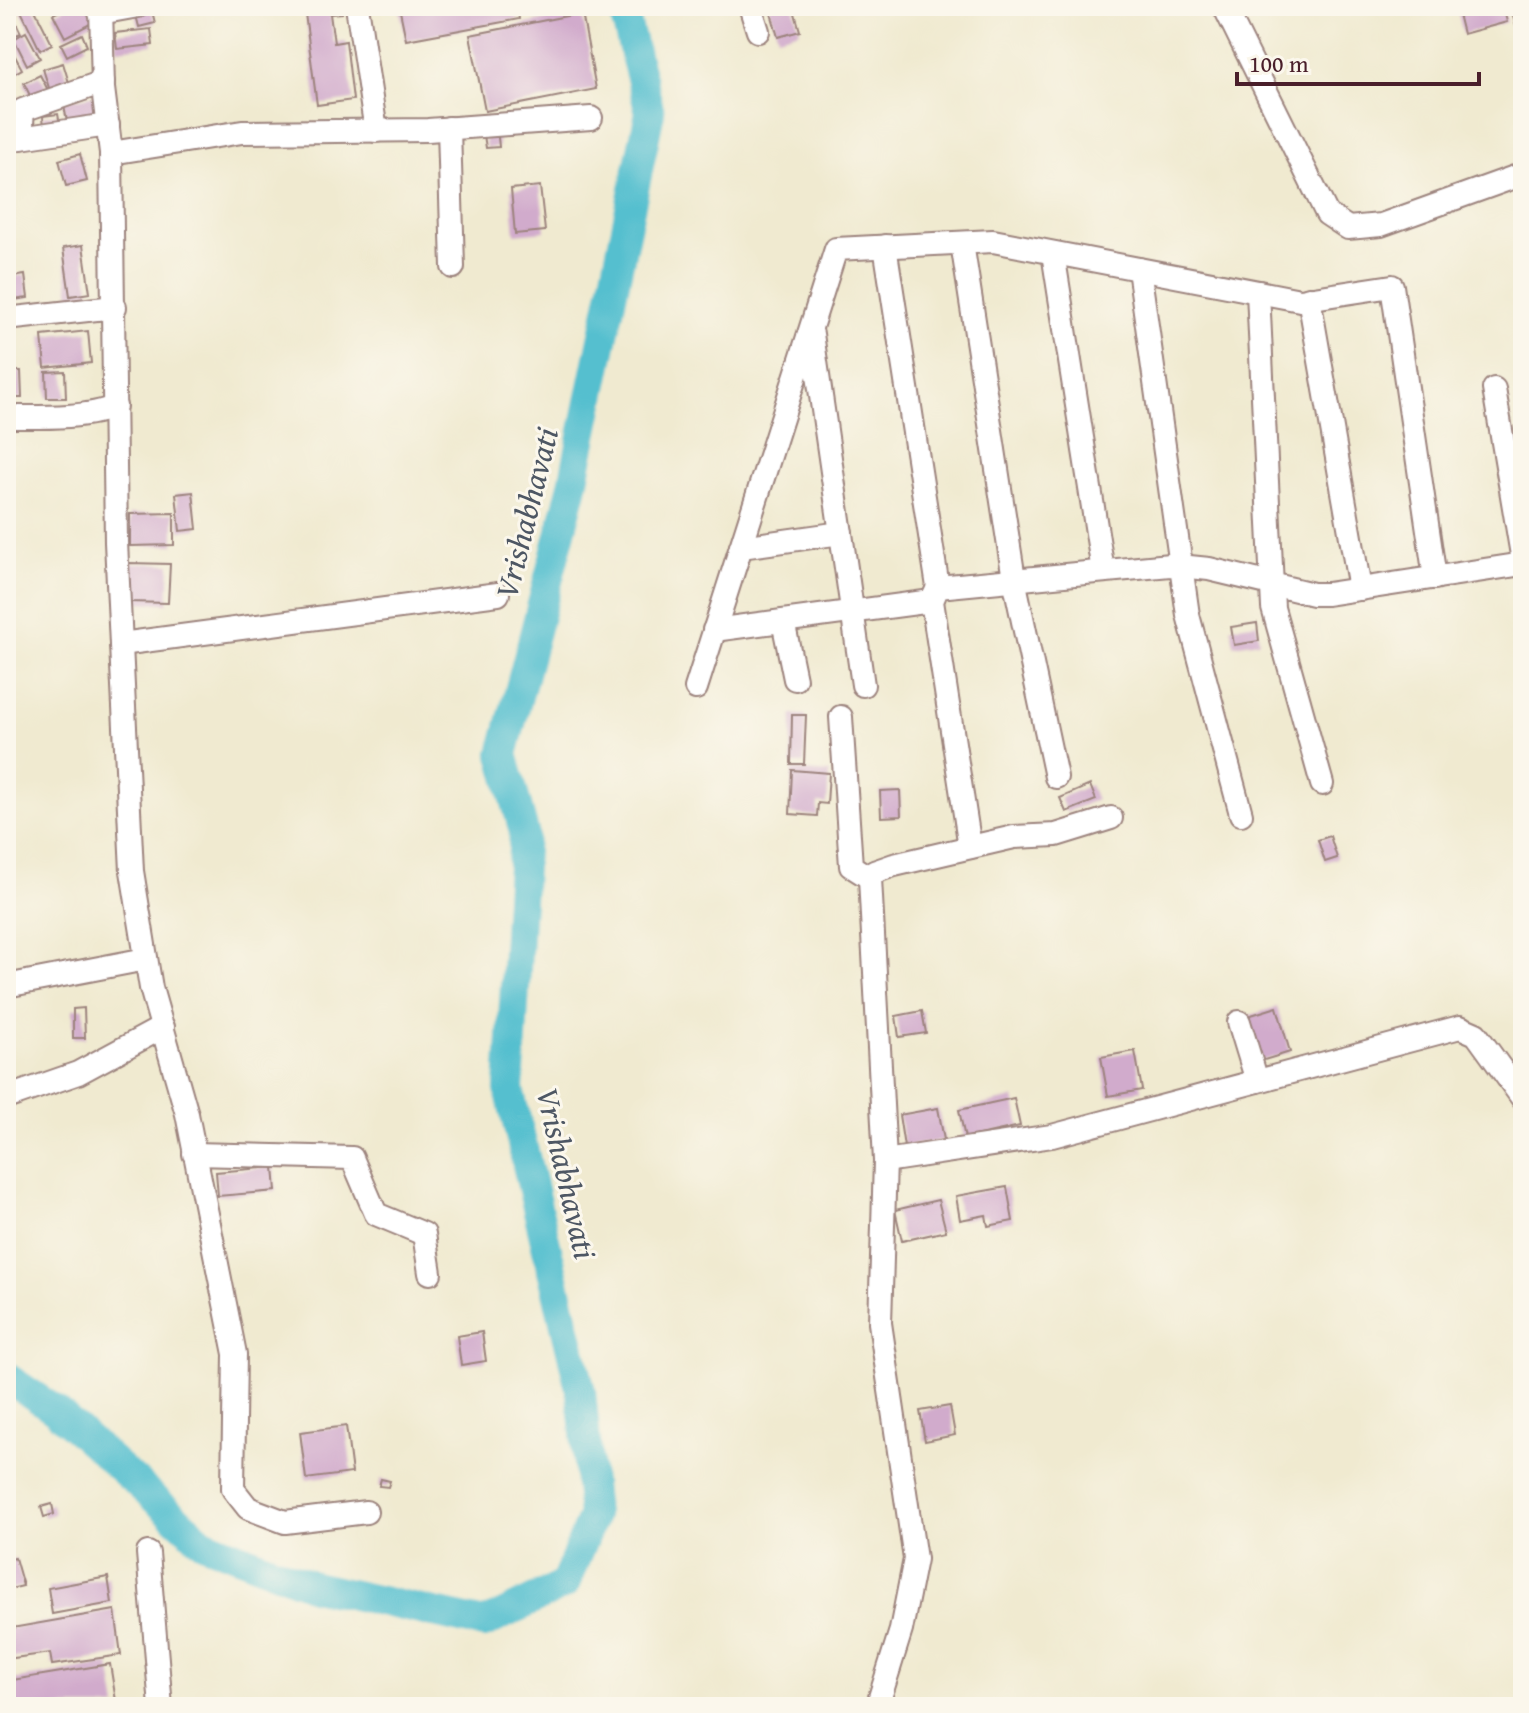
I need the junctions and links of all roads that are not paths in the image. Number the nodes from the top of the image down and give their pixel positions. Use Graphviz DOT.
graph roads {
  1 [pos="138,6"];
  2 [pos="357,6"];
  3 [pos="750,6"];
  4 [pos="1224,6"];
  5 [pos="100,10"];
  6 [pos="758,31"];
  7 [pos="103,82"];
  8 [pos="591,118"];
  9 [pos="108,125"];
  10 [pos="449,128"];
  11 [pos="376,131"];
  12 [pos="13,139"];
  13 [pos="111,153"];
  14 [pos="1523,174"];
  15 [pos="962,243"];
  16 [pos="885,246"];
  17 [pos="1053,253"];
  18 [pos="453,267"];
  19 [pos="1139,269"];
  20 [pos="1258,292"];
  21 [pos="1309,298"];
  22 [pos="115,307"];
  23 [pos="6,319"];
  24 [pos="811,327"];
  25 [pos="1494,389"];
  26 [pos="115,406"];
  27 [pos="6,417"];
  28 [pos="841,533"];
  29 [pos="741,547"];
  30 [pos="1523,563"];
  31 [pos="1182,566"];
  32 [pos="1103,571"];
  33 [pos="1435,578"];
  34 [pos="1014,579"];
  35 [pos="1270,584"];
  36 [pos="1360,589"];
  37 [pos="498,594"];
  38 [pos="935,594"];
  39 [pos="852,612"];
  40 [pos="783,621"];
  41 [pos="714,630"];
  42 [pos="121,644"];
  43 [pos="795,679"];
  44 [pos="863,685"];
  45 [pos="696,688"];
  46 [pos="841,717"];
  47 [pos="1056,777"];
  48 [pos="1322,784"];
  49 [pos="1241,814"];
  50 [pos="1111,818"];
  51 [pos="970,847"];
  52 [pos="870,878"];
  53 [pos="146,959"];
  54 [pos="6,986"];
  55 [pos="1239,1022"];
  56 [pos="163,1027"];
  57 [pos="1257,1081"];
  58 [pos="6,1098"];
  59 [pos="1523,1099"];
  60 [pos="194,1154"];
  61 [pos="885,1161"];
  62 [pos="430,1273"];
  63 [pos="366,1512"];
  64 [pos="148,1553"];
  65 [pos="161,1707"];
  66 [pos="877,1707"];
  1 -- 5 [label="street"];
  2 -- 11 [label="street"];
  3 -- 6 [label="street"];
  4 -- 14 [label="street"];
  5 -- 7 [label="street"];
  7 -- 9 [label="street"];
  7 -- 12 [label="street"];
  8 -- 10 [label="street"];
  9 -- 12 [label="street"];
  9 -- 13 [label="street"];
  10 -- 11 [label="street"];
  10 -- 18 [label="street"];
  11 -- 13 [label="street"];
  13 -- 22 [label="street"];
  15 -- 16 [label="street"];
  15 -- 17 [label="street"];
  15 -- 34 [label="street"];
  16 -- 24 [label="street"];
  16 -- 38 [label="street"];
  17 -- 19 [label="street"];
  17 -- 32 [label="street"];
  19 -- 20 [label="street"];
  19 -- 31 [label="street"];
  20 -- 21 [label="street"];
  20 -- 35 [label="street"];
  21 -- 33 [label="street"];
  21 -- 36 [label="street"];
  22 -- 23 [label="street"];
  22 -- 26 [label="street"];
  24 -- 28 [label="street"];
  24 -- 29 [label="street"];
  25 -- 30 [label="street"];
  26 -- 27 [label="street"];
  26 -- 42 [label="street"];
  28 -- 29 [label="street"];
  28 -- 39 [label="street"];
  29 -- 41 [label="street"];
  30 -- 33 [label="street"];
  31 -- 32 [label="street"];
  31 -- 35 [label="street"];
  31 -- 49 [label="street"];
  32 -- 34 [label="street"];
  33 -- 36 [label="street"];
  34 -- 38 [label="street"];
  34 -- 47 [label="street"];
  35 -- 36 [label="street"];
  35 -- 48 [label="street"];
  37 -- 42 [label="street"];
  38 -- 39 [label="street"];
  38 -- 51 [label="street"];
  39 -- 40 [label="street"];
  39 -- 44 [label="street"];
  40 -- 41 [label="street"];
  40 -- 43 [label="street"];
  41 -- 45 [label="street"];
  42 -- 53 [label="street"];
  46 -- 52 [label="street"];
  50 -- 51 [label="street"];
  51 -- 52 [label="street"];
  52 -- 61 [label="street"];
  53 -- 54 [label="street"];
  53 -- 56 [label="street"];
  55 -- 57 [label="street"];
  56 -- 58 [label="street"];
  56 -- 60 [label="street"];
  57 -- 59 [label="street"];
  57 -- 61 [label="street"];
  60 -- 62 [label="street"];
  60 -- 63 [label="street"];
  61 -- 66 [label="street"];
  64 -- 65 [label="street"];
}
